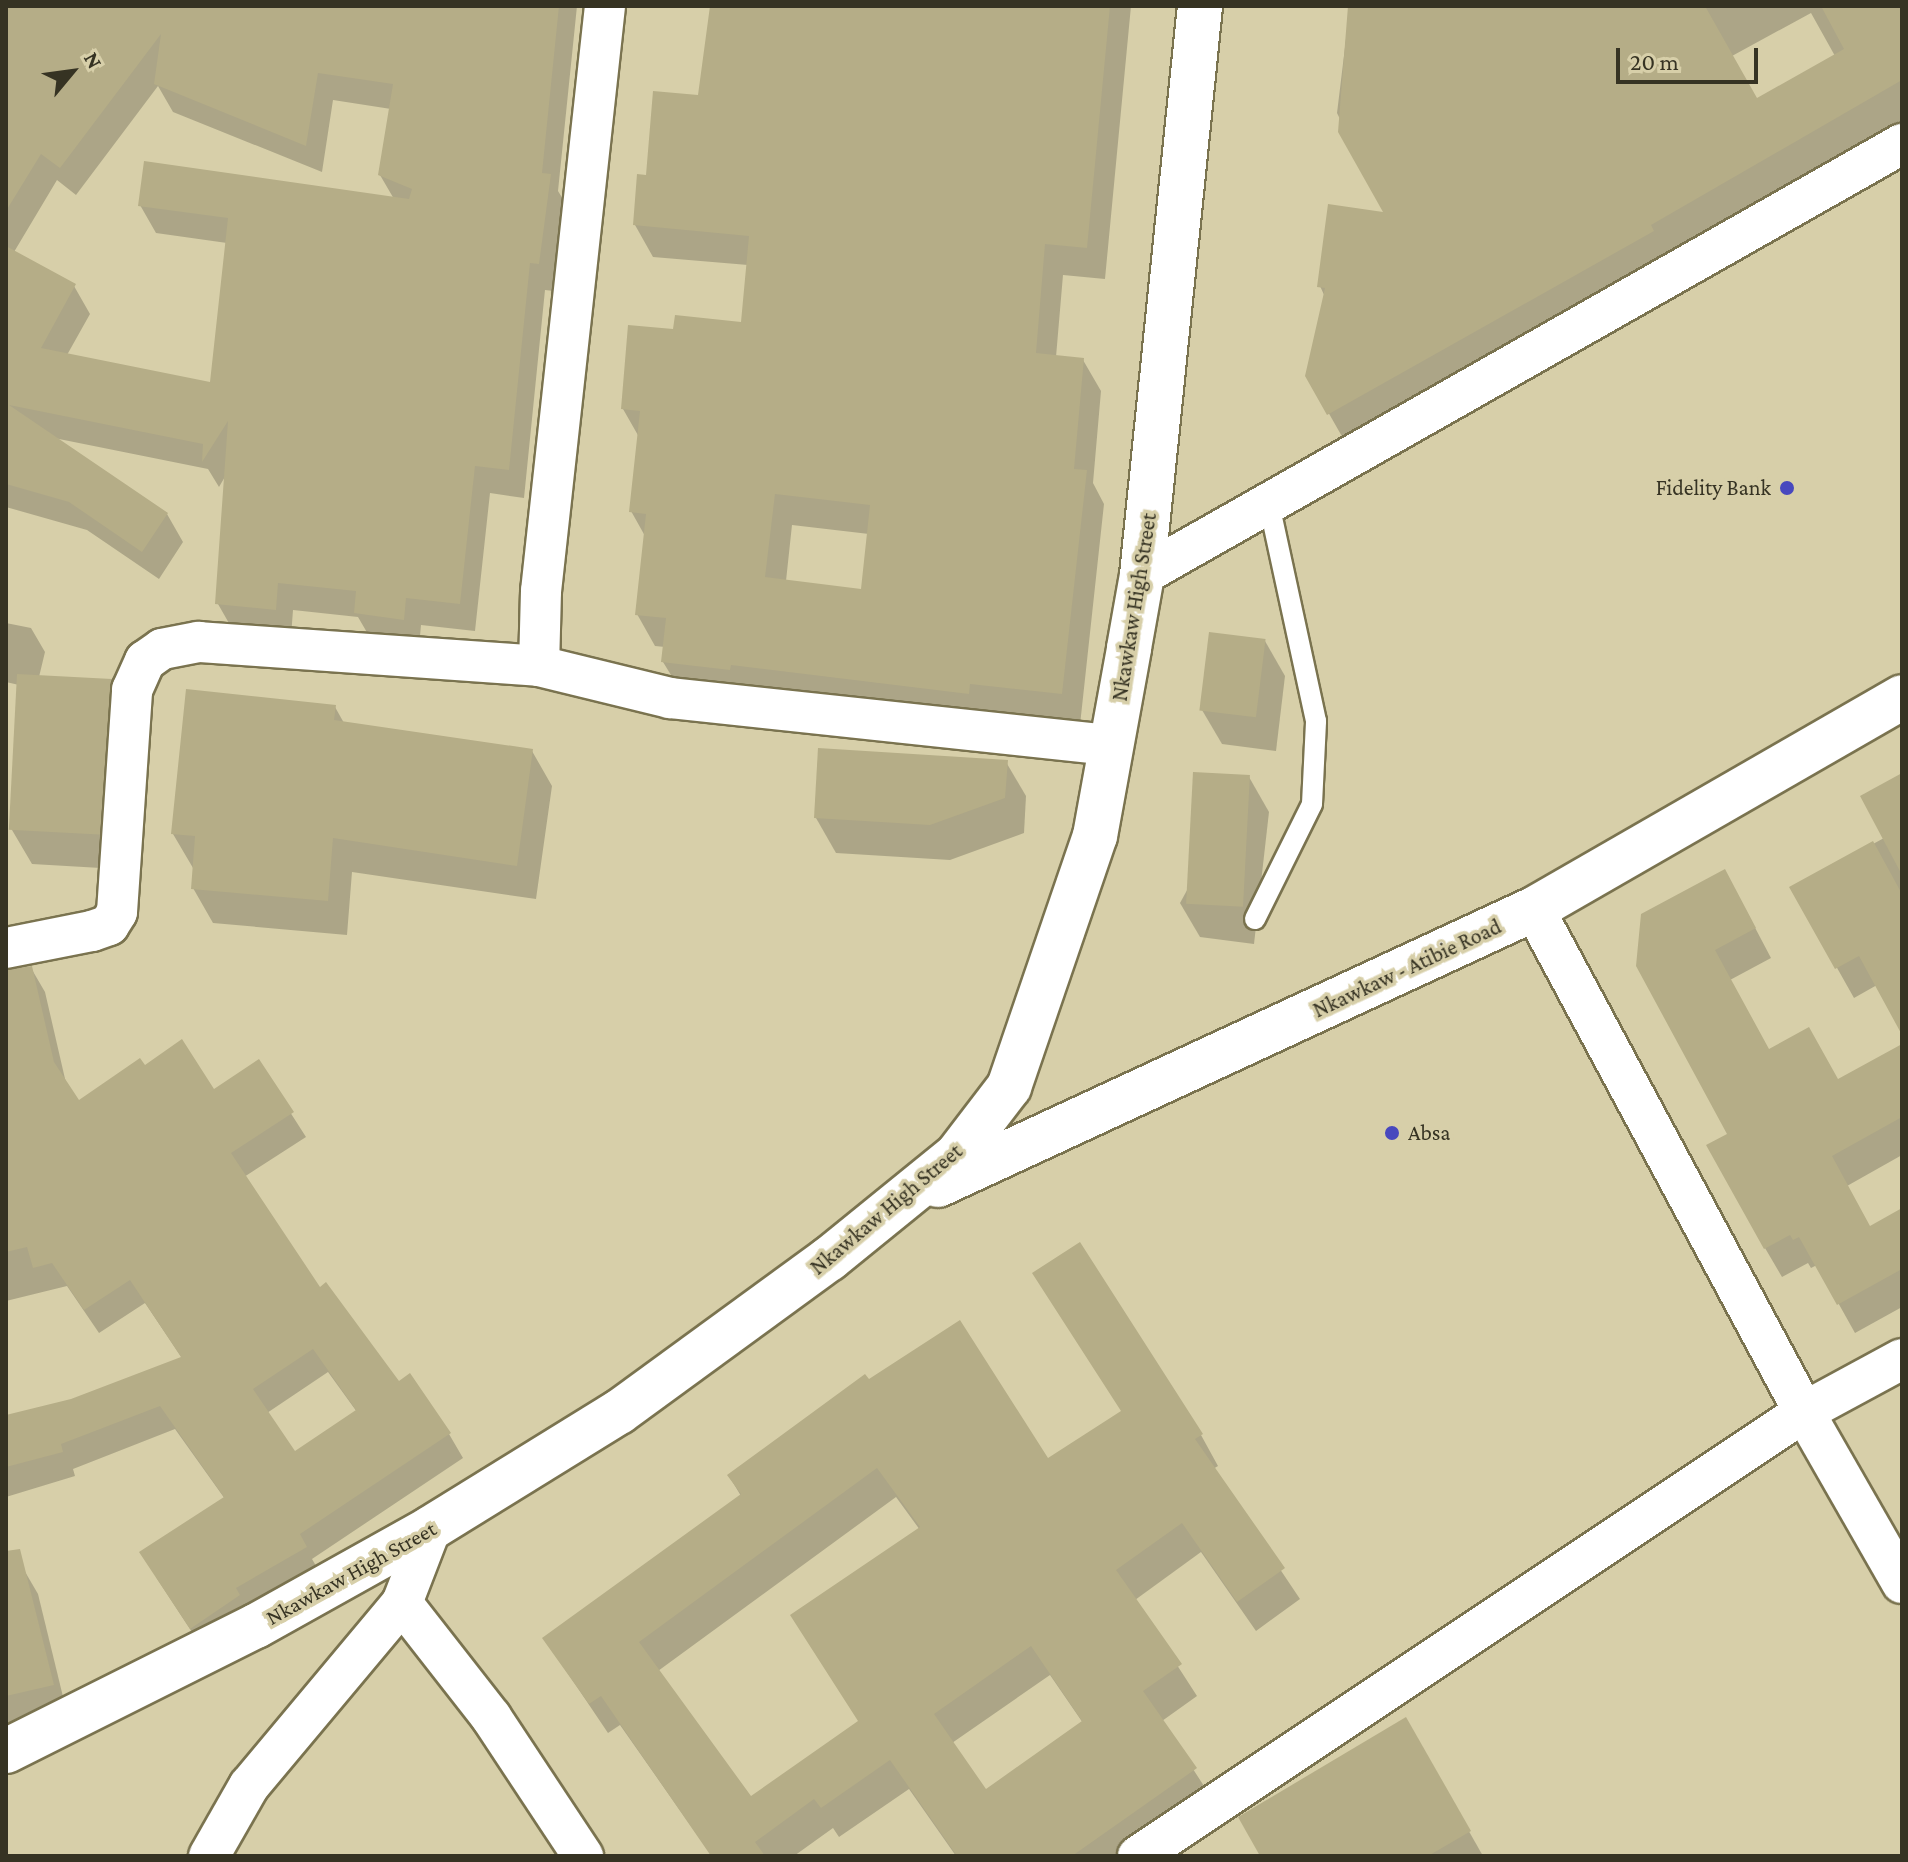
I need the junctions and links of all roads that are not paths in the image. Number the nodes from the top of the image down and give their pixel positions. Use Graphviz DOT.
graph roads {
  1 [pos="605,6"];
  2 [pos="1200,6"];
  3 [pos="1902,144"];
  4 [pos="1269,503"];
  5 [pos="1142,575"];
  6 [pos="539,666"];
  7 [pos="1902,697"];
  8 [pos="1112,745"];
  9 [pos="1534,909"];
  10 [pos="1255,919"];
  11 [pos="6,948"];
  12 [pos="894,1205"];
  13 [pos="1902,1359"];
  14 [pos="1804,1412"];
  15 [pos="431,1528"];
  16 [pos="1902,1583"];
  17 [pos="402,1603"];
  18 [pos="6,1751"];
  19 [pos="209,1856"];
  20 [pos="583,1856"];
  21 [pos="1138,1856"];
  1 -- 6 [label="street"];
  2 -- 5 [label="main road, Nkawkaw High Street"];
  3 -- 4 [label="street"];
  4 -- 5 [label="street"];
  4 -- 10 [label="lane"];
  5 -- 8 [label="main road, Nkawkaw High Street"];
  6 -- 8 [label="street"];
  6 -- 11 [label="street"];
  7 -- 9 [label="main road, Nkawkaw - Atibie Road"];
  8 -- 12 [label="main road, Nkawkaw High Street"];
  9 -- 12 [label="main road, Nkawkaw - Atibie Road"];
  9 -- 14 [label="street"];
  12 -- 15 [label="main road, Nkawkaw High Street"];
  13 -- 14 [label="street"];
  14 -- 16 [label="street"];
  14 -- 21 [label="street"];
  15 -- 17 [label="street"];
  15 -- 18 [label="main road, Nkawkaw High Street"];
  17 -- 19 [label="street"];
  17 -- 20 [label="street"];
}
